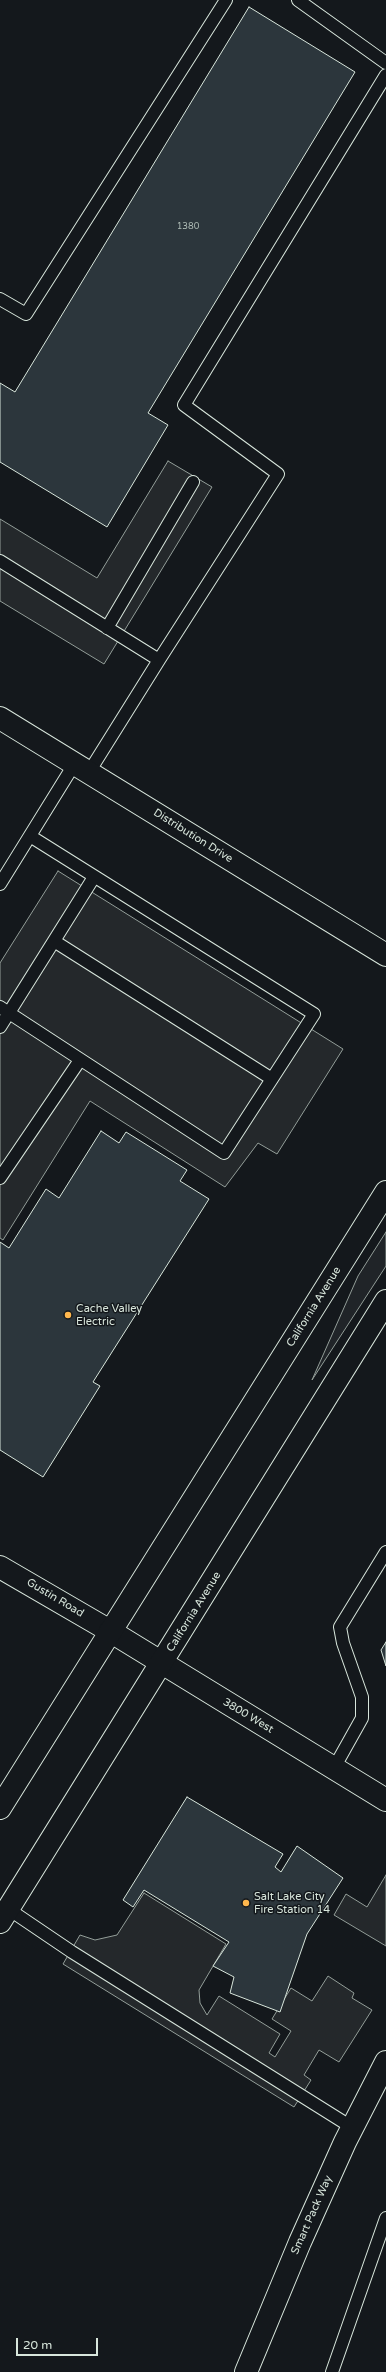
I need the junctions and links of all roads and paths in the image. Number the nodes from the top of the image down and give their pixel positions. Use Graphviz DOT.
graph roads {
  1 [pos="226,0"];
  2 [pos="298,0"];
  3 [pos="386,63"];
  4 [pos="386,75"];
  5 [pos="0,299"];
  6 [pos="193,482"];
  7 [pos="0,561"];
  8 [pos="107,628"];
  9 [pos="159,660"];
  10 [pos="0,718"];
  11 [pos="82,768"];
  12 [pos="30,836"];
  13 [pos="94,877"];
  14 [pos="0,884"];
  15 [pos="54,941"];
  16 [pos="386,955"];
  17 [pos="4,1010"];
  18 [pos="0,1027"];
  19 [pos="80,1060"];
  20 [pos="272,1079"];
  21 [pos="0,1178"];
  22 [pos="386,1192"];
  23 [pos="386,1301"];
  24 [pos="386,1552"];
  25 [pos="0,1567"];
  26 [pos="110,1631"];
  27 [pos="162,1663"];
  28 [pos="334,1768"];
  29 [pos="386,1800"];
  30 [pos="0,1808"];
  31 [pos="3,1911"];
  32 [pos="386,2062"];
  33 [pos="353,2128"];
  34 [pos="386,2218"];
  35 [pos="246,2372"];
  36 [pos="332,2372"];
  1 -- 5 [label="lane"];
  2 -- 3 [label="lane"];
  4 -- 9 [label="lane"];
  6 -- 8 [label="lane"];
  7 -- 8 [label="lane"];
  8 -- 9 [label="lane"];
  9 -- 11 [label="lane"];
  10 -- 11 [label="main road, Distribution Drive"];
  11 -- 12 [label="lane"];
  11 -- 16 [label="main road, Distribution Drive"];
  12 -- 13 [label="lane"];
  12 -- 14 [label="lane"];
  13 -- 15 [label="lane"];
  13 -- 20 [label="lane"];
  15 -- 17 [label="lane"];
  15 -- 20 [label="lane"];
  17 -- 18 [label="lane"];
  17 -- 19 [label="lane"];
  19 -- 20 [label="lane"];
  19 -- 21 [label="lane"];
  22 -- 26 [label="main road, California Avenue"];
  23 -- 27 [label="main road, California Avenue"];
  24 -- 28 [label="lane"];
  25 -- 26 [label="main road, Gustin Road"];
  26 -- 27 [label="main road, 3800 West"];
  26 -- 30 [label="main road, California Avenue"];
  27 -- 28 [label="main road, 3800 West"];
  27 -- 31 [label="main road, California Avenue"];
  28 -- 29 [label="main road, 3800 West"];
  31 -- 33 [label="lane"];
  32 -- 33 [label="main road, Smart Pack Way"];
  33 -- 35 [label="main road, Smart Pack Way"];
  34 -- 36 [label="lane"];
}
